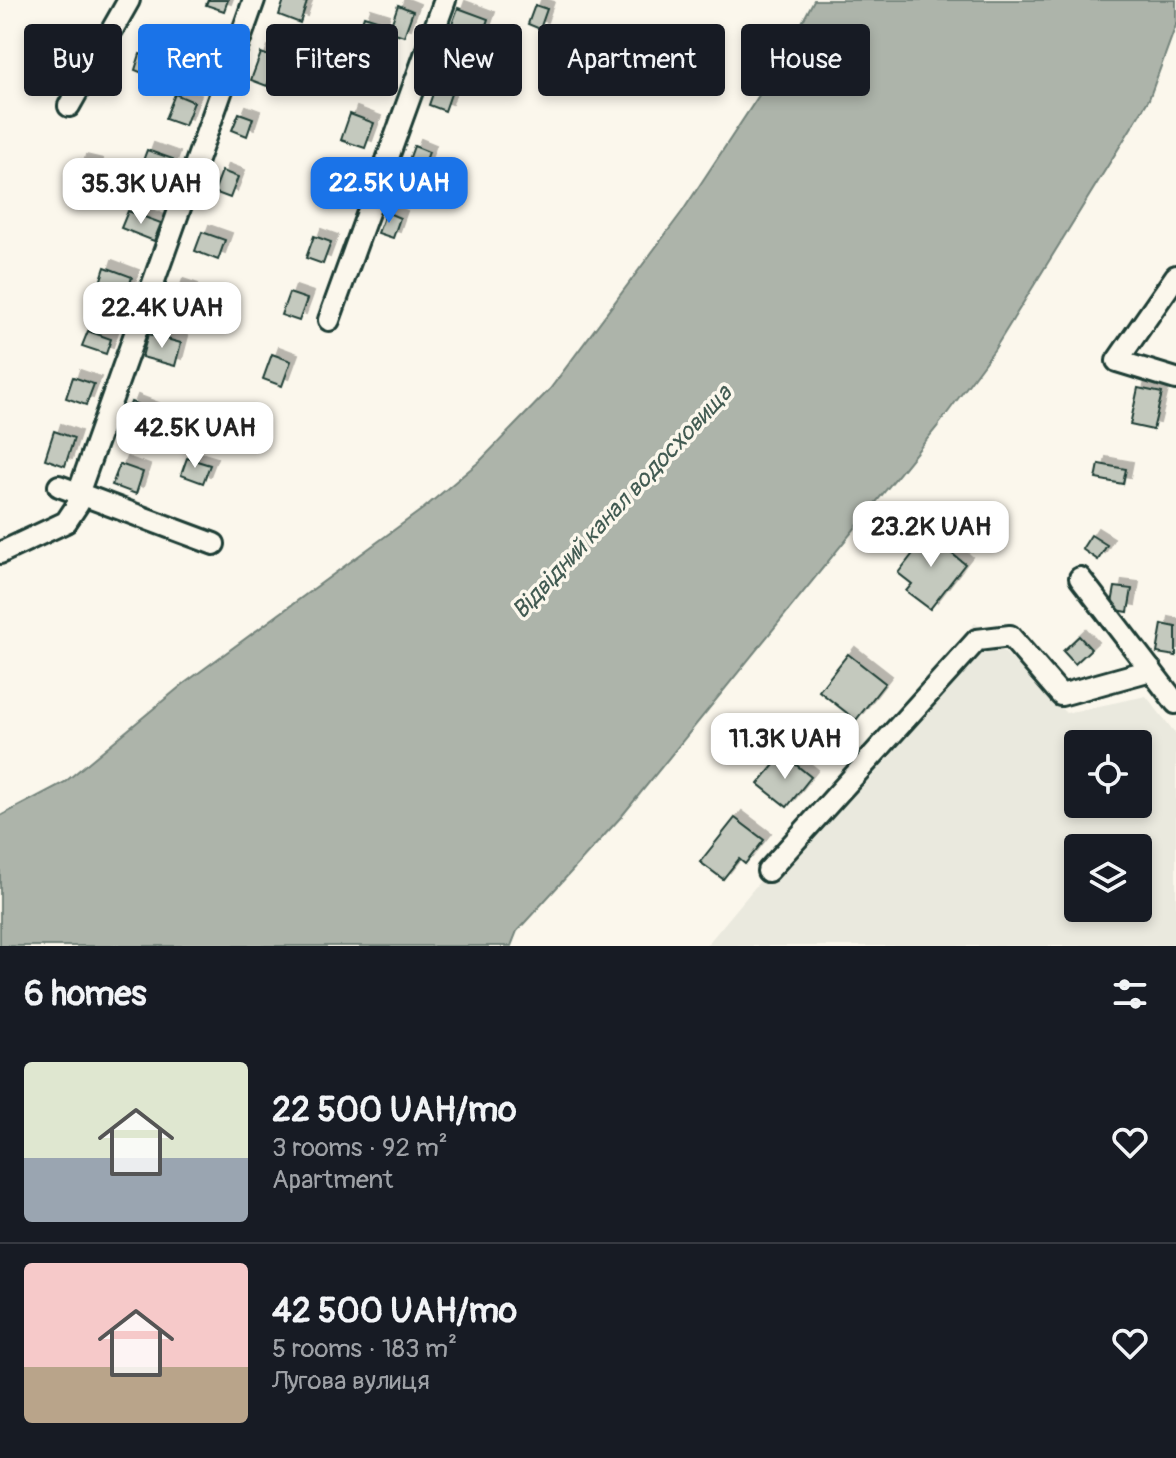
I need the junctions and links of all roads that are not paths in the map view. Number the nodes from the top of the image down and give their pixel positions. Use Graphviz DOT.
graph roads {
  1 [pos="129,0"];
  2 [pos="254,0"];
  3 [pos="445,0"];
  4 [pos="69,106"];
  5 [pos="1176,276"];
  6 [pos="329,320"];
  7 [pos="1176,379"];
  8 [pos="68,490"];
  9 [pos="214,544"];
  10 [pos="0,553"];
  11 [pos="1080,578"];
  12 [pos="1151,670"];
  13 [pos="1176,703"];
  14 [pos="768,871"];
  1 -- 4 [label="street"];
  2 -- 8 [label="street"];
  3 -- 6 [label="street"];
  5 -- 7 [label="street"];
  8 -- 9 [label="street"];
  8 -- 10 [label="street"];
  11 -- 12 [label="street"];
  12 -- 13 [label="street"];
  12 -- 14 [label="street"];
}
